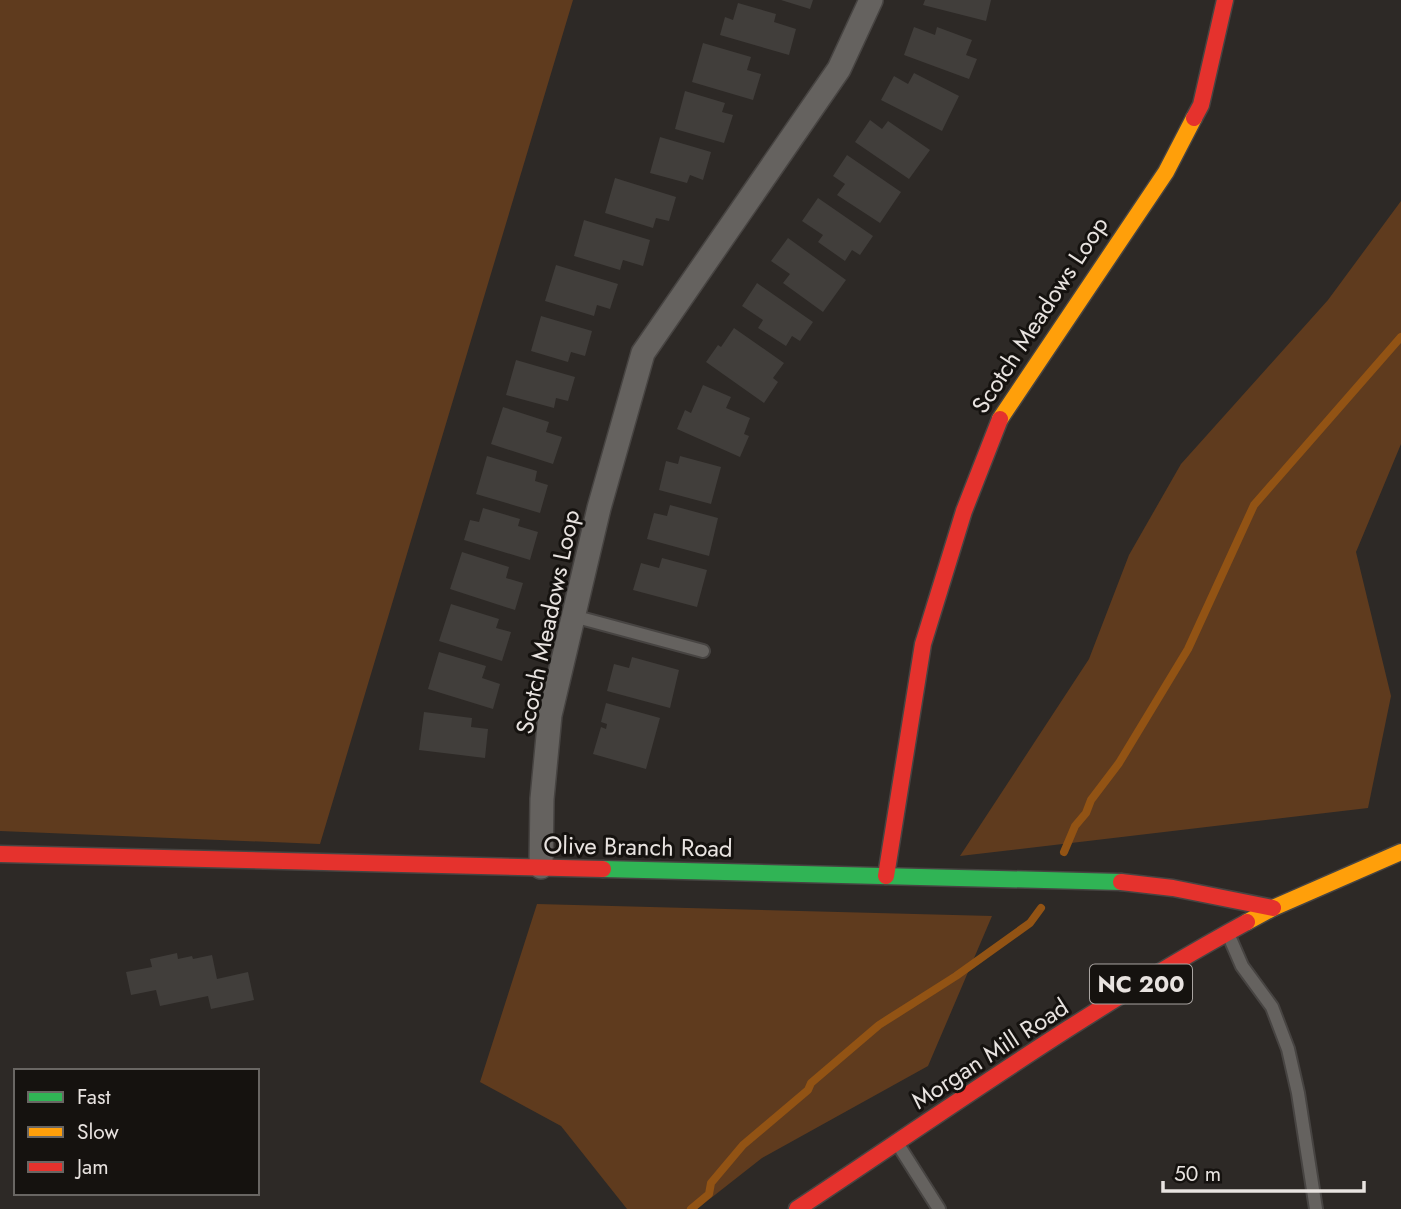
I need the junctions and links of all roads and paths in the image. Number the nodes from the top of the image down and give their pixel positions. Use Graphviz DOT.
graph roads {
  1 [pos="871,0"];
  2 [pos="1225,0"];
  3 [pos="573,616"];
  4 [pos="703,651"];
  5 [pos="1401,852"];
  6 [pos="0,854"];
  7 [pos="541,867"];
  8 [pos="886,876"];
  9 [pos="1273,908"];
  10 [pos="1228,933"];
  11 [pos="897,1143"];
  12 [pos="797,1209"];
  13 [pos="940,1209"];
  14 [pos="1316,1209"];
  1 -- 3 [label="street, Scotch Meadows Loop"];
  2 -- 8 [label="street, Scotch Meadows Loop"];
  3 -- 4 [label="lane"];
  3 -- 7 [label="street, Scotch Meadows Loop"];
  5 -- 9 [label="street, Morgan Mill Road / NC 200"];
  6 -- 7 [label="street, Olive Branch Road"];
  7 -- 8 [label="street, Olive Branch Road"];
  8 -- 9 [label="street, Olive Branch Road"];
  9 -- 10 [label="street, Morgan Mill Road / NC 200"];
  10 -- 11 [label="street, Morgan Mill Road / NC 200"];
  10 -- 14 [label="lane"];
  11 -- 12 [label="street, Morgan Mill Road / NC 200"];
  11 -- 13 [label="lane"];
}
